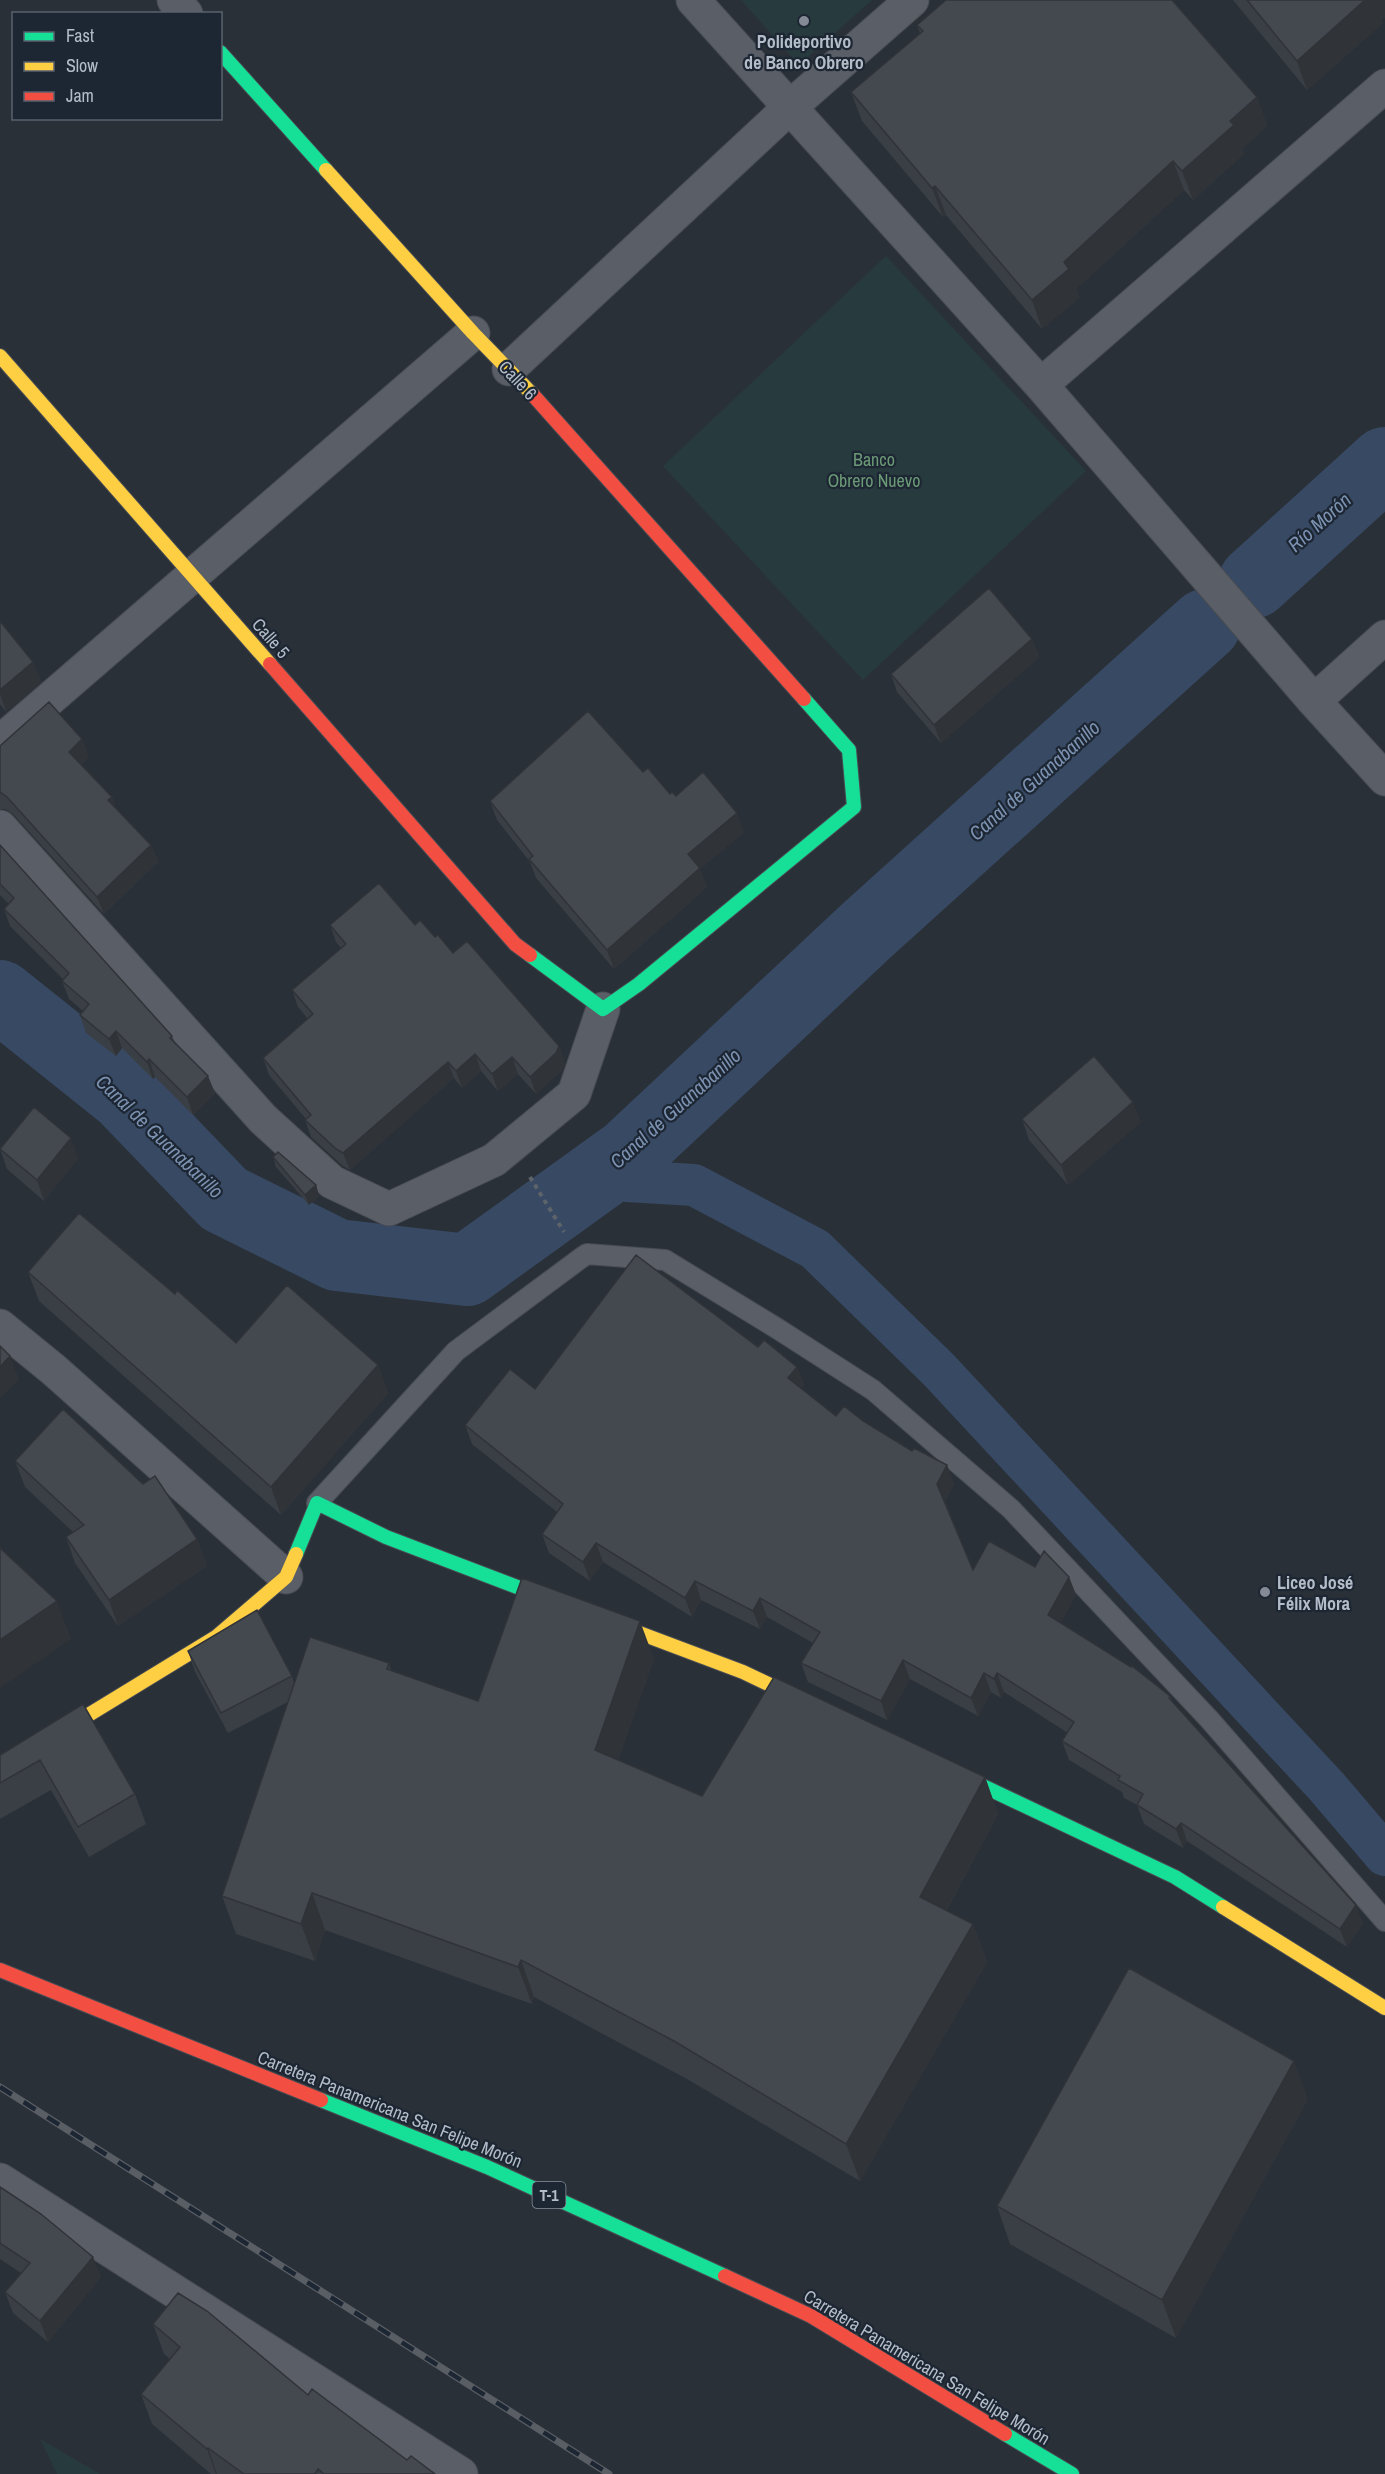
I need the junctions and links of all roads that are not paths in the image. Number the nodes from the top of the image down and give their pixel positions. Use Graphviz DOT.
graph roads {
  1 [pos="174,0"];
  2 [pos="693,0"];
  3 [pos="912,0"];
  4 [pos="184,12"];
  5 [pos="222,54"];
  6 [pos="1385,86"];
  7 [pos="789,108"];
  8 [pos="473,333"];
  9 [pos="0,356"];
  10 [pos="509,369"];
  11 [pos="1041,385"];
  12 [pos="192,575"];
  13 [pos="1385,637"];
  14 [pos="1314,701"];
  15 [pos="0,742"];
  16 [pos="1385,779"];
  17 [pos="0,827"];
  18 [pos="603,1008"];
  19 [pos="0,1326"];
  20 [pos="317,1503"];
  21 [pos="286,1577"];
  22 [pos="819,1708"];
  23 [pos="937,1764"];
  24 [pos="0,1769"];
  25 [pos="1385,1921"];
  26 [pos="0,1970"];
  27 [pos="1385,2008"];
  28 [pos="0,2180"];
  29 [pos="461,2474"];
  30 [pos="1072,2474"];
  1 -- 4 [label="street"];
  2 -- 7 [label="street"];
  3 -- 7 [label="street"];
  5 -- 8 [label="street, Calle 6"];
  6 -- 11 [label="street"];
  7 -- 10 [label="street"];
  7 -- 11 [label="street"];
  8 -- 10 [label="street, Calle 6"];
  8 -- 12 [label="street"];
  9 -- 12 [label="street, Calle 5"];
  10 -- 18 [label="street, Calle 6"];
  11 -- 14 [label="street"];
  12 -- 15 [label="street"];
  12 -- 18 [label="street, Calle 5"];
  13 -- 14 [label="street"];
  14 -- 16 [label="street"];
  17 -- 18 [label="street"];
  19 -- 21 [label="street"];
  20 -- 21 [label="street"];
  20 -- 22 [label="street"];
  20 -- 25 [label="lane"];
  21 -- 24 [label="street"];
  23 -- 27 [label="street"];
  26 -- 30 [label="street, Carretera Panamericana San Felipe Morón / T-1"];
  28 -- 29 [label="street"];
}
